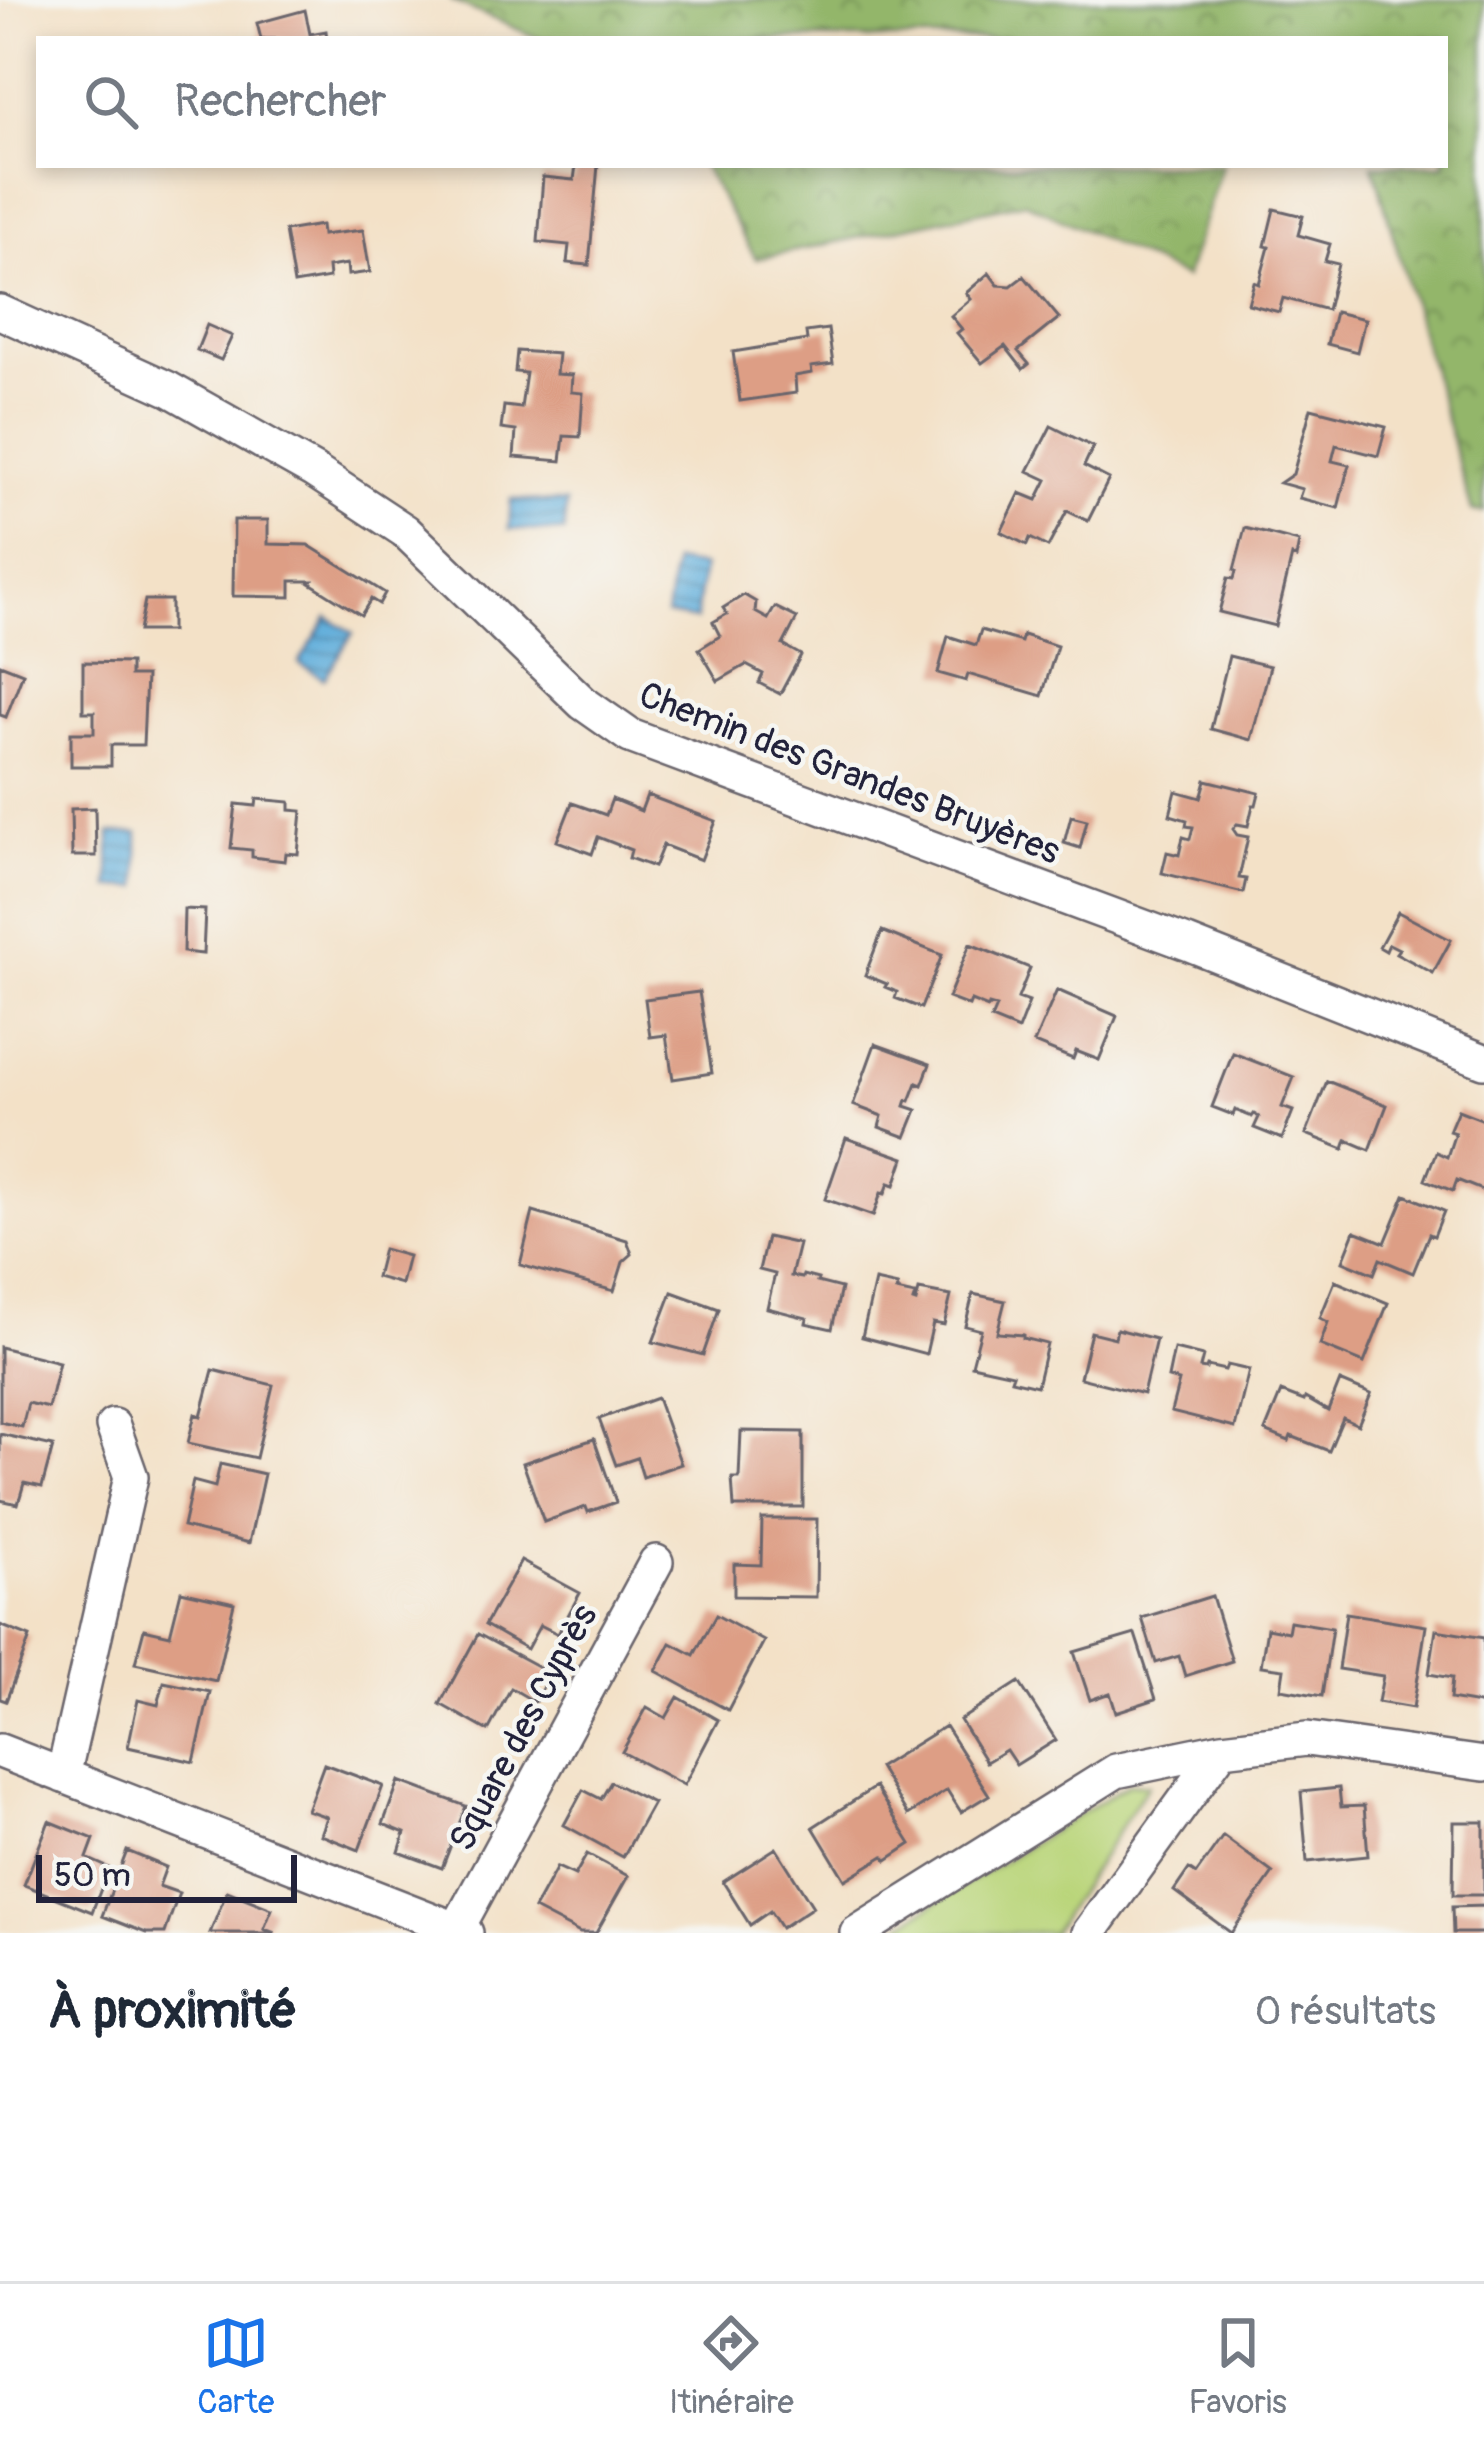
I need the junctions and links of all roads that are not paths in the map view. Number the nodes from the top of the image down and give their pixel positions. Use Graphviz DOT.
graph roads {
  1 [pos="0,312"];
  2 [pos="1484,1061"];
  3 [pos="113,1426"];
  4 [pos="656,1562"];
  5 [pos="1222,1749"];
  6 [pos="0,1751"];
  7 [pos="1484,1764"];
  8 [pos="63,1776"];
  9 [pos="462,1931"];
  10 [pos="857,1933"];
  11 [pos="1089,1933"];
  1 -- 2 [label="street, Chemin des Grandes Bruyères"];
  3 -- 8 [label="street"];
  4 -- 9 [label="street, Square des Cyprès"];
  5 -- 7 [label="street"];
  5 -- 10 [label="street"];
  5 -- 11 [label="street"];
  6 -- 8 [label="street"];
  8 -- 9 [label="street"];
}
